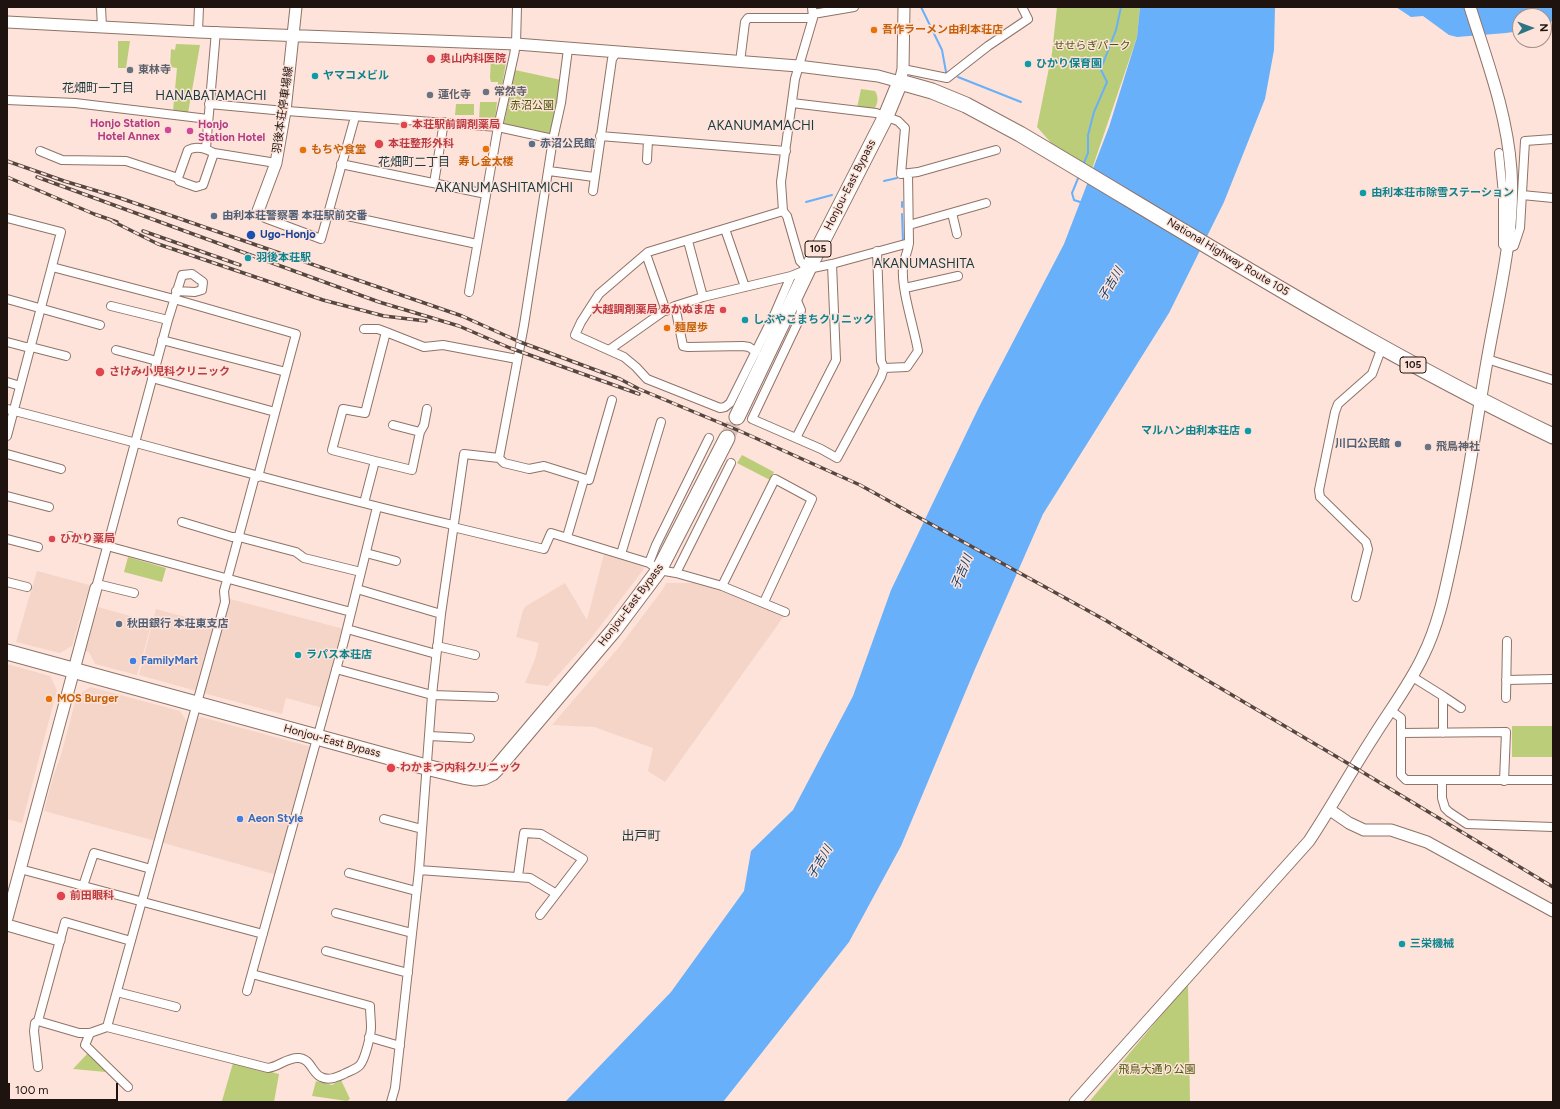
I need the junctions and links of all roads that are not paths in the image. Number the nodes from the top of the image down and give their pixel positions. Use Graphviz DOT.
graph roads {
  1 [pos="101,7"];
  2 [pos="199,7"];
  3 [pos="296,7"];
  4 [pos="516,7"];
  5 [pos="854,7"];
  6 [pos="904,7"];
  7 [pos="1022,7"];
  8 [pos="1470,7"];
  9 [pos="813,13"];
  10 [pos="7,22"];
  11 [pos="102,27"];
  12 [pos="198,32"];
  13 [pos="216,32"];
  14 [pos="293,35"];
  15 [pos="516,44"];
  16 [pos="568,49"];
  17 [pos="616,52"];
  18 [pos="740,62"];
  19 [pos="798,66"];
  20 [pos="902,76"];
  21 [pos="7,100"];
  22 [pos="792,103"];
  23 [pos="209,104"];
  24 [pos="285,111"];
  25 [pos="886,116"];
  26 [pos="355,117"];
  27 [pos="208,119"];
  28 [pos="444,122"];
  29 [pos="498,127"];
  30 [pos="600,136"];
  31 [pos="1553,138"];
  32 [pos="553,139"];
  33 [pos="648,140"];
  34 [pos="206,148"];
  35 [pos="996,150"];
  36 [pos="40,151"];
  37 [pos="786,151"];
  38 [pos="214,153"];
  39 [pos="1499,153"];
  40 [pos="646,160"];
  41 [pos="276,163"];
  42 [pos="341,164"];
  43 [pos="549,171"];
  44 [pos="908,174"];
  45 [pos="594,177"];
  46 [pos="178,178"];
  47 [pos="434,183"];
  48 [pos="593,191"];
  49 [pos="486,194"];
  50 [pos="1522,195"];
  51 [pos="1553,198"];
  52 [pos="986,203"];
  53 [pos="258,211"];
  54 [pos="783,211"];
  55 [pos="329,212"];
  56 [pos="952,213"];
  57 [pos="7,218"];
  58 [pos="909,225"];
  59 [pos="725,229"];
  60 [pos="957,234"];
  61 [pos="688,241"];
  62 [pos="909,243"];
  63 [pos="477,244"];
  64 [pos="1508,248"];
  65 [pos="878,251"];
  66 [pos="646,254"];
  67 [pos="832,264"];
  68 [pos="52,267"];
  69 [pos="808,269"];
  70 [pos="791,276"];
  71 [pos="958,276"];
  72 [pos="745,287"];
  73 [pos="905,288"];
  74 [pos="470,292"];
  75 [pos="175,295"];
  76 [pos="795,296"];
  77 [pos="703,297"];
  78 [pos="7,299"];
  79 [pos="111,306"];
  80 [pos="675,306"];
  81 [pos="41,309"];
  82 [pos="666,311"];
  83 [pos="168,320"];
  84 [pos="100,325"];
  85 [pos="364,329"];
  86 [pos="386,332"];
  87 [pos="162,340"];
  88 [pos="7,342"];
  89 [pos="32,347"];
  90 [pos="1382,347"];
  91 [pos="116,350"];
  92 [pos="609,350"];
  93 [pos="756,352"];
  94 [pos="66,356"];
  95 [pos="517,360"];
  96 [pos="1487,360"];
  97 [pos="157,361"];
  98 [pos="884,368"];
  99 [pos="286,372"];
  100 [pos="152,378"];
  101 [pos="1553,380"];
  102 [pos="7,382"];
  103 [pos="20,386"];
  104 [pos="612,400"];
  105 [pos="1480,401"];
  106 [pos="427,409"];
  107 [pos="11,410"];
  108 [pos="275,412"];
  109 [pos="737,417"];
  110 [pos="661,422"];
  111 [pos="393,425"];
  112 [pos="420,432"];
  113 [pos="7,436"];
  114 [pos="1553,436"];
  115 [pos="709,438"];
  116 [pos="727,438"];
  117 [pos="796,438"];
  118 [pos="135,442"];
  119 [pos="7,454"];
  120 [pos="499,458"];
  121 [pos="375,461"];
  122 [pos="732,463"];
  123 [pos="61,469"];
  124 [pos="257,476"];
  125 [pos="584,479"];
  126 [pos="7,496"];
  127 [pos="364,503"];
  128 [pos="49,507"];
  129 [pos="377,507"];
  130 [pos="182,522"];
  131 [pos="453,526"];
  132 [pos="70,536"];
  133 [pos="239,537"];
  134 [pos="567,537"];
  135 [pos="7,539"];
  136 [pos="107,546"];
  137 [pos="38,547"];
  138 [pos="366,553"];
  139 [pos="621,554"];
  140 [pos="396,561"];
  141 [pos="654,567"];
  142 [pos="361,572"];
  143 [pos="676,573"];
  144 [pos="227,579"];
  145 [pos="7,582"];
  146 [pos="96,586"];
  147 [pos="722,586"];
  148 [pos="27,587"];
  149 [pos="356,589"];
  150 [pos="134,593"];
  151 [pos="1356,597"];
  152 [pos="764,602"];
  153 [pos="351,612"];
  154 [pos="785,612"];
  155 [pos="441,614"];
  156 [pos="347,629"];
  157 [pos="1507,641"];
  158 [pos="437,650"];
  159 [pos="7,652"];
  160 [pos="475,655"];
  161 [pos="336,669"];
  162 [pos="73,670"];
  163 [pos="1411,676"];
  164 [pos="1553,679"];
  165 [pos="1506,680"];
  166 [pos="432,695"];
  167 [pos="1443,696"];
  168 [pos="494,697"];
  169 [pos="1506,698"];
  170 [pos="196,705"];
  171 [pos="1461,708"];
  172 [pos="1390,710"];
  173 [pos="1401,733"];
  174 [pos="1443,733"];
  175 [pos="429,736"];
  176 [pos="318,737"];
  177 [pos="470,738"];
  178 [pos="426,767"];
  179 [pos="1442,780"];
  180 [pos="1553,780"];
  181 [pos="1504,781"];
  182 [pos="1330,810"];
  183 [pos="384,819"];
  184 [pos="1553,827"];
  185 [pos="422,829"];
  186 [pos="20,868"];
  187 [pos="151,868"];
  188 [pos="418,870"];
  189 [pos="349,873"];
  190 [pos="518,876"];
  191 [pos="84,886"];
  192 [pos="416,891"];
  193 [pos="555,893"];
  194 [pos="142,902"];
  195 [pos="1553,911"];
  196 [pos="336,913"];
  197 [pos="540,915"];
  198 [pos="7,918"];
  199 [pos="7,925"];
  200 [pos="412,933"];
  201 [pos="263,934"];
  202 [pos="59,940"];
  203 [pos="131,941"];
  204 [pos="326,951"];
  205 [pos="408,973"];
  206 [pos="252,974"];
  207 [pos="248,991"];
  208 [pos="117,992"];
  209 [pos="176,1007"];
  210 [pos="38,1021"];
  211 [pos="107,1027"];
  212 [pos="90,1033"];
  213 [pos="369,1037"];
  214 [pos="400,1046"];
  215 [pos="38,1067"];
  216 [pos="128,1087"];
  217 [pos="391,1102"];
  218 [pos="1075,1102"];
  1 -- 11 [label="street"];
  2 -- 12 [label="street"];
  3 -- 14 [label="street, 羽後本荘停車場線"];
  4 -- 15 [label="street"];
  5 -- 9 [label="street"];
  6 -- 20 [label="street"];
  7 -- 20 [label="street"];
  8 -- 64 [label="street"];
  9 -- 18 [label="street"];
  9 -- 19 [label="street"];
  10 -- 11 [label="street"];
  11 -- 12 [label="street"];
  12 -- 13 [label="street"];
  13 -- 14 [label="street"];
  13 -- 23 [label="street"];
  14 -- 15 [label="street"];
  14 -- 24 [label="street, 羽後本荘停車場線"];
  15 -- 16 [label="street"];
  15 -- 29 [label="street"];
  16 -- 17 [label="street"];
  16 -- 32 [label="street"];
  17 -- 18 [label="street"];
  17 -- 30 [label="street"];
  18 -- 19 [label="street"];
  19 -- 20 [label="street"];
  19 -- 22 [label="street"];
  20 -- 25 [label="highway, Honjou-East Bypass / 105"];
  20 -- 90 [label="highway, National Highway Route 105 / 105"];
  21 -- 27 [label="street"];
  22 -- 25 [label="street"];
  22 -- 37 [label="street"];
  23 -- 24 [label="street"];
  23 -- 27 [label="street"];
  24 -- 26 [label="street"];
  24 -- 41 [label="street, 羽後本荘停車場線"];
  25 -- 44 [label="street"];
  25 -- 69 [label="highway, Honjou-East Bypass / 105"];
  26 -- 28 [label="street"];
  26 -- 42 [label="street"];
  27 -- 34 [label="street"];
  28 -- 29 [label="street"];
  28 -- 47 [label="street"];
  29 -- 32 [label="street"];
  29 -- 49 [label="street"];
  30 -- 33 [label="street"];
  30 -- 45 [label="street"];
  31 -- 50 [label="street"];
  32 -- 43 [label="street"];
  33 -- 37 [label="street"];
  33 -- 40 [label="street"];
  34 -- 38 [label="street"];
  34 -- 46 [label="street"];
  35 -- 44 [label="street"];
  36 -- 46 [label="street"];
  37 -- 54 [label="street"];
  38 -- 41 [label="street"];
  38 -- 46 [label="street"];
  39 -- 64 [label="street"];
  41 -- 53 [label="street, 羽後本荘停車場線"];
  42 -- 47 [label="street"];
  42 -- 55 [label="street"];
  43 -- 45 [label="street"];
  43 -- 95 [label="street"];
  44 -- 58 [label="street"];
  45 -- 48 [label="street"];
  47 -- 49 [label="street"];
  49 -- 63 [label="street"];
  50 -- 51 [label="street"];
  50 -- 64 [label="street"];
  52 -- 56 [label="street"];
  53 -- 55 [label="street"];
  54 -- 59 [label="street"];
  54 -- 69 [label="street"];
  55 -- 63 [label="street"];
  56 -- 58 [label="street"];
  56 -- 60 [label="street"];
  57 -- 68 [label="street"];
  58 -- 62 [label="street"];
  59 -- 61 [label="street"];
  59 -- 72 [label="street"];
  61 -- 66 [label="street"];
  61 -- 77 [label="street"];
  62 -- 65 [label="street"];
  62 -- 73 [label="street"];
  63 -- 74 [label="street"];
  64 -- 96 [label="street"];
  65 -- 67 [label="street"];
  65 -- 98 [label="street"];
  66 -- 82 [label="street"];
  66 -- 92 [label="street"];
  67 -- 69 [label="street"];
  67 -- 117 [label="street"];
  68 -- 75 [label="street"];
  68 -- 81 [label="street"];
  69 -- 70 [label="street"];
  69 -- 76 [label="highway, Honjou-East Bypass / 105"];
  70 -- 72 [label="street"];
  70 -- 93 [label="street"];
  71 -- 73 [label="street"];
  72 -- 77 [label="street"];
  73 -- 98 [label="street"];
  75 -- 83 [label="street"];
  75 -- 99 [label="street"];
  76 -- 109 [label="highway, Honjou-East Bypass / 105"];
  76 -- 117 [label="street"];
  77 -- 80 [label="street"];
  78 -- 81 [label="street"];
  79 -- 83 [label="street"];
  80 -- 82 [label="street"];
  80 -- 93 [label="street"];
  81 -- 84 [label="street"];
  81 -- 89 [label="street"];
  82 -- 92 [label="street"];
  83 -- 87 [label="street"];
  85 -- 86 [label="street"];
  86 -- 95 [label="street"];
  86 -- 121 [label="street"];
  87 -- 97 [label="street"];
  87 -- 99 [label="street"];
  88 -- 89 [label="street"];
  89 -- 94 [label="street"];
  89 -- 103 [label="street"];
  90 -- 105 [label="highway, National Highway Route 105 / 105"];
  90 -- 151 [label="street"];
  91 -- 97 [label="street"];
  92 -- 93 [label="street"];
  95 -- 120 [label="street"];
  96 -- 101 [label="street"];
  96 -- 105 [label="street"];
  97 -- 100 [label="street"];
  98 -- 117 [label="street"];
  99 -- 108 [label="street"];
  100 -- 108 [label="street"];
  100 -- 118 [label="street"];
  102 -- 103 [label="street"];
  103 -- 107 [label="street"];
  104 -- 125 [label="street"];
  105 -- 114 [label="highway, National Highway Route 105 / 105"];
  105 -- 163 [label="street"];
  106 -- 112 [label="street"];
  107 -- 113 [label="street"];
  107 -- 118 [label="street"];
  108 -- 124 [label="street"];
  110 -- 139 [label="street"];
  111 -- 112 [label="street"];
  112 -- 121 [label="street"];
  115 -- 141 [label="street"];
  116 -- 141 [label="highway, Honjou-East Bypass"];
  118 -- 124 [label="street"];
  118 -- 136 [label="street"];
  119 -- 123 [label="street"];
  120 -- 125 [label="street"];
  120 -- 131 [label="street"];
  121 -- 127 [label="street"];
  122 -- 143 [label="street"];
  124 -- 127 [label="street"];
  124 -- 133 [label="street"];
  125 -- 134 [label="street"];
  126 -- 128 [label="street"];
  127 -- 129 [label="street"];
  129 -- 131 [label="street"];
  129 -- 138 [label="street"];
  130 -- 133 [label="street"];
  131 -- 134 [label="street"];
  131 -- 155 [label="street"];
  132 -- 136 [label="street"];
  133 -- 142 [label="street"];
  133 -- 144 [label="street"];
  134 -- 139 [label="street"];
  135 -- 137 [label="street"];
  136 -- 144 [label="street"];
  136 -- 146 [label="street"];
  138 -- 140 [label="street"];
  138 -- 142 [label="street"];
  139 -- 141 [label="street"];
  141 -- 143 [label="street"];
  141 -- 178 [label="highway, Honjou-East Bypass"];
  142 -- 149 [label="street"];
  143 -- 147 [label="street"];
  144 -- 153 [label="street"];
  144 -- 170 [label="street"];
  145 -- 148 [label="street"];
  146 -- 150 [label="street"];
  146 -- 162 [label="street"];
  147 -- 152 [label="street"];
  147 -- 152 [label="street"];
  149 -- 153 [label="street"];
  149 -- 155 [label="street"];
  152 -- 154 [label="street"];
  153 -- 156 [label="street"];
  155 -- 158 [label="street"];
  156 -- 158 [label="street"];
  156 -- 161 [label="street"];
  157 -- 165 [label="street"];
  158 -- 160 [label="street"];
  158 -- 166 [label="street"];
  159 -- 162 [label="highway, Honjou-East Bypass"];
  161 -- 166 [label="street"];
  161 -- 176 [label="street"];
  162 -- 170 [label="highway, Honjou-East Bypass"];
  162 -- 186 [label="street"];
  163 -- 167 [label="street"];
  163 -- 172 [label="street"];
  164 -- 165 [label="street"];
  165 -- 169 [label="street"];
  166 -- 168 [label="street"];
  166 -- 175 [label="street"];
  167 -- 171 [label="street"];
  167 -- 174 [label="street"];
  170 -- 176 [label="highway, Honjou-East Bypass"];
  170 -- 187 [label="street"];
  172 -- 173 [label="street"];
  172 -- 182 [label="street"];
  173 -- 174 [label="street"];
  173 -- 179 [label="street"];
  174 -- 181 [label="street"];
  175 -- 177 [label="street"];
  175 -- 178 [label="street"];
  176 -- 178 [label="highway, Honjou-East Bypass"];
  176 -- 201 [label="street"];
  178 -- 185 [label="street"];
  179 -- 181 [label="street"];
  179 -- 184 [label="street"];
  180 -- 181 [label="street"];
  182 -- 195 [label="street"];
  182 -- 218 [label="street"];
  183 -- 185 [label="street"];
  185 -- 188 [label="street"];
  186 -- 191 [label="street"];
  186 -- 198 [label="street"];
  187 -- 191 [label="street"];
  187 -- 194 [label="street"];
  188 -- 190 [label="street"];
  188 -- 192 [label="street"];
  189 -- 192 [label="street"];
  190 -- 193 [label="street"];
  190 -- 193 [label="street"];
  191 -- 194 [label="street"];
  192 -- 200 [label="street"];
  193 -- 197 [label="street"];
  194 -- 201 [label="street"];
  194 -- 203 [label="street"];
  196 -- 200 [label="street"];
  199 -- 202 [label="street"];
  200 -- 205 [label="street"];
  201 -- 206 [label="street"];
  202 -- 203 [label="street"];
  202 -- 210 [label="street"];
  203 -- 208 [label="street"];
  204 -- 205 [label="street"];
  205 -- 214 [label="street"];
  206 -- 207 [label="street"];
  206 -- 213 [label="street"];
  208 -- 209 [label="street"];
  208 -- 211 [label="street"];
  210 -- 212 [label="street"];
  210 -- 215 [label="street"];
  211 -- 212 [label="street"];
  211 -- 213 [label="street"];
  212 -- 216 [label="street"];
  213 -- 214 [label="street"];
  214 -- 217 [label="street"];
}
